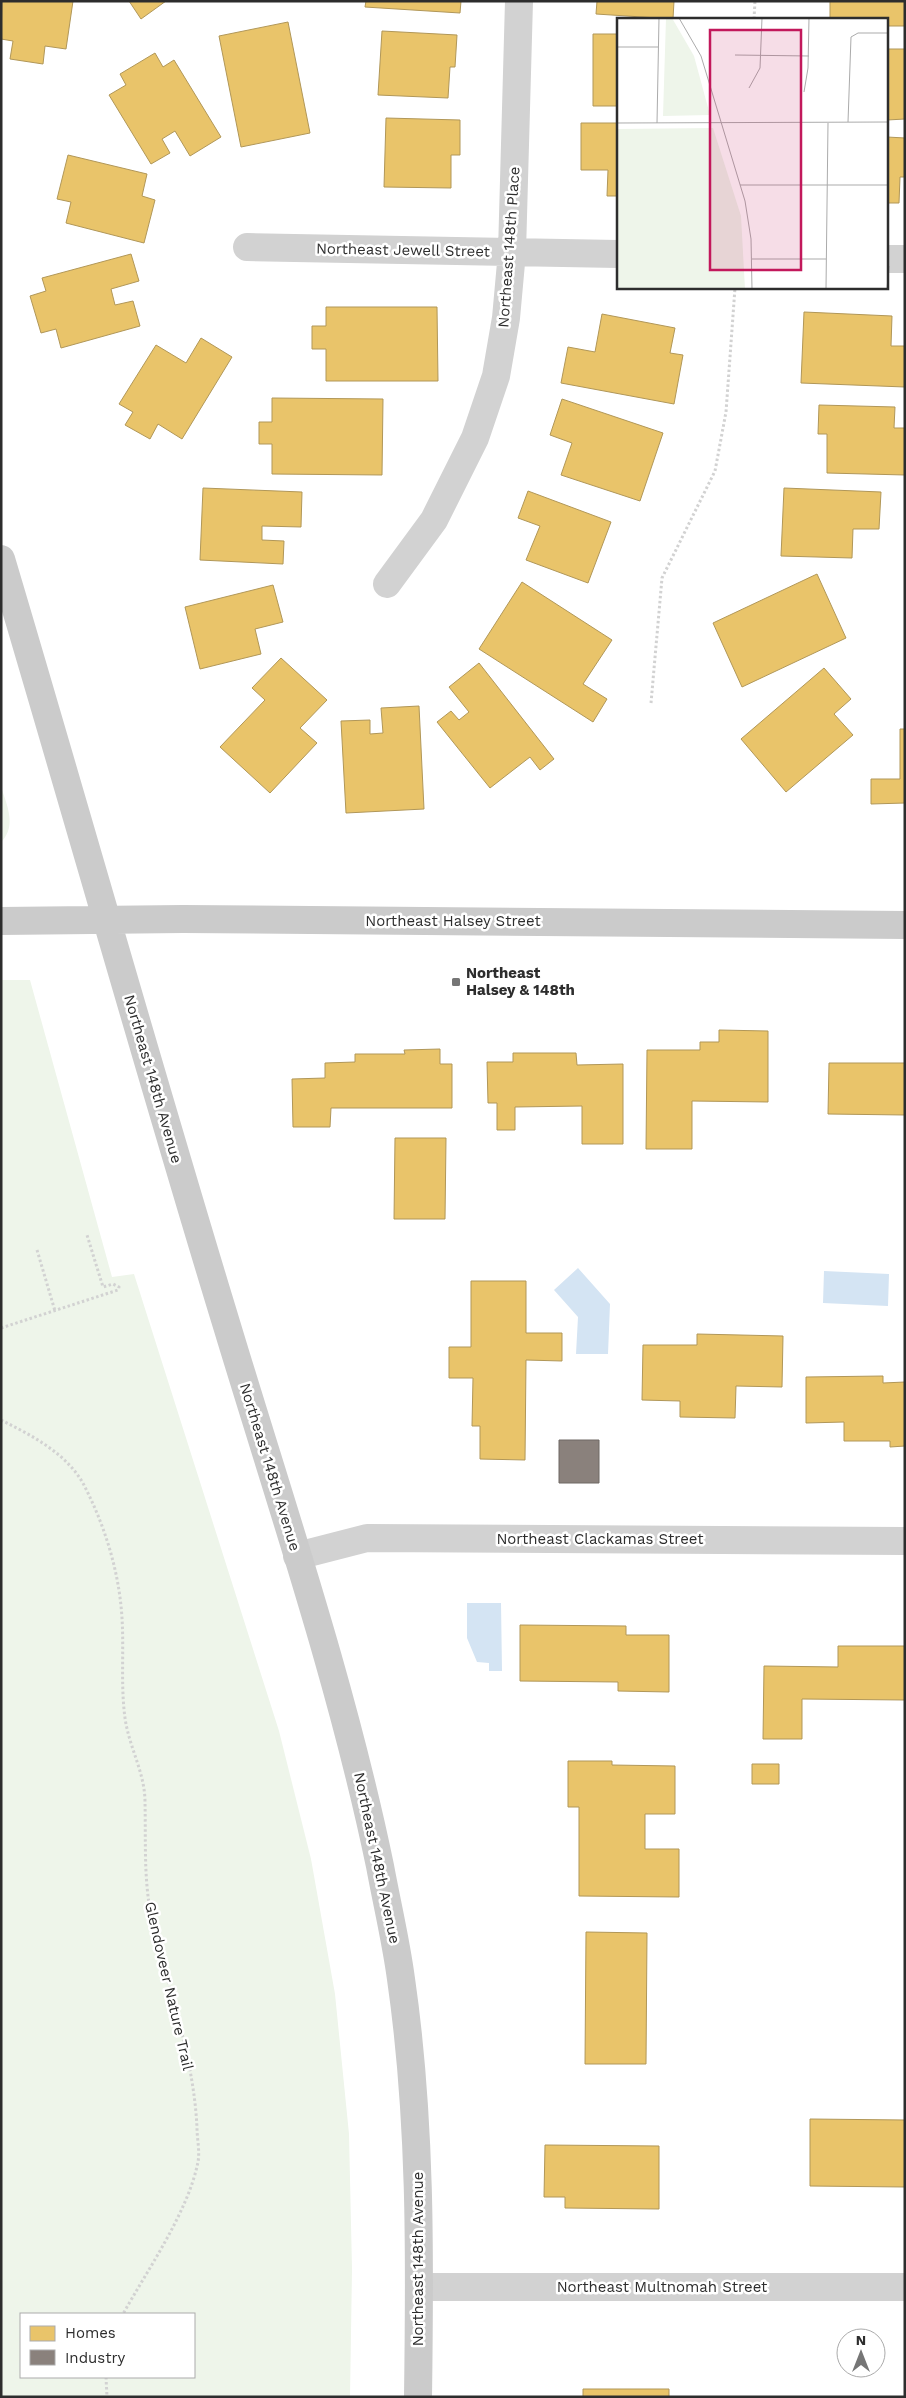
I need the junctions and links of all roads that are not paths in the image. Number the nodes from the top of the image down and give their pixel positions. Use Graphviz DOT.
graph roads {
  1 [pos="520,1"];
  2 [pos="248,248"];
  3 [pos="512,252"];
  4 [pos="617,254"];
  5 [pos="888,259"];
  6 [pos="905,259"];
  7 [pos="1,559"];
  8 [pos="387,584"];
  9 [pos="106,919"];
  10 [pos="1,921"];
  11 [pos="905,925"];
  12 [pos="905,1541"];
  13 [pos="297,1556"];
  14 [pos="420,2287"];
  15 [pos="905,2287"];
  16 [pos="418,2397"];
  1 -- 3 [label="street, Northeast 148th Place"];
  2 -- 3 [label="street, Northeast Jewell Street"];
  3 -- 4 [label="street, Northeast Jewell Street"];
  3 -- 8 [label="street, Northeast 148th Place"];
  5 -- 6 [label="street"];
  7 -- 9 [label="main road, Northeast 148th Avenue"];
  9 -- 10 [label="main road, Northeast Halsey Street"];
  9 -- 11 [label="main road, Northeast Halsey Street"];
  9 -- 13 [label="main road, Northeast 148th Avenue"];
  12 -- 13 [label="street, Northeast Clackamas Street"];
  13 -- 14 [label="main road, Northeast 148th Avenue"];
  14 -- 15 [label="street, Northeast Multnomah Street"];
  14 -- 16 [label="main road, Northeast 148th Avenue"];
}
